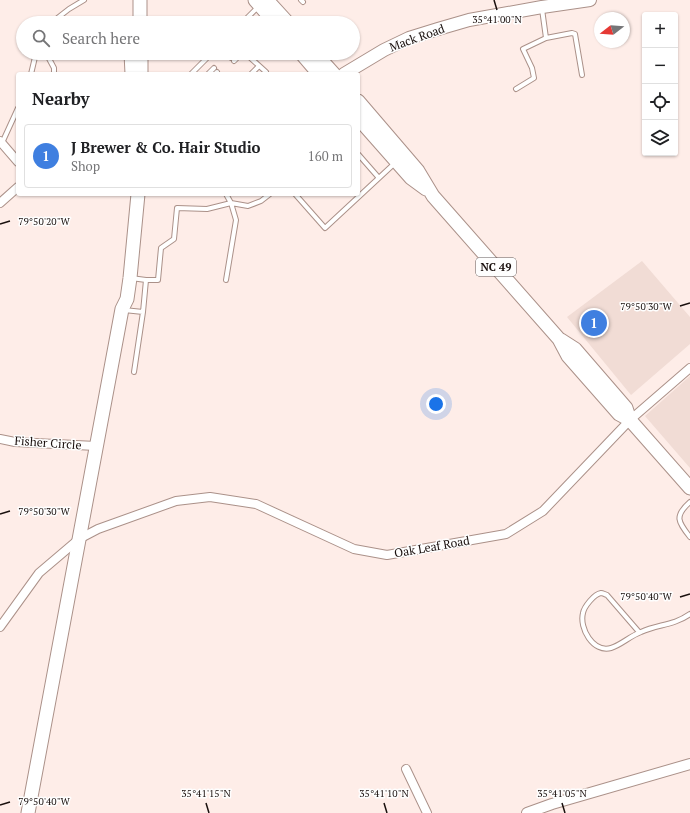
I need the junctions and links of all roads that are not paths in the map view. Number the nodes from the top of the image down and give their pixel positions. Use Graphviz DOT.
graph roads {
  1 [pos="84,0"];
  2 [pos="131,0"];
  3 [pos="140,0"];
  4 [pos="590,0"];
  5 [pos="261,2"];
  6 [pos="541,4"];
  7 [pos="60,16"];
  8 [pos="131,16"];
  9 [pos="140,16"];
  10 [pos="248,16"];
  11 [pos="270,16"];
  12 [pos="279,16"];
  13 [pos="546,38"];
  14 [pos="34,60"];
  15 [pos="50,60"];
  16 [pos="131,60"];
  17 [pos="141,60"];
  18 [pos="205,60"];
  19 [pos="253,60"];
  20 [pos="307,60"];
  21 [pos="321,60"];
  22 [pos="259,66"];
  23 [pos="214,68"];
  24 [pos="31,72"];
  25 [pos="54,72"];
  26 [pos="132,72"];
  27 [pos="141,72"];
  28 [pos="194,72"];
  29 [pos="210,72"];
  30 [pos="253,72"];
  31 [pos="265,72"];
  32 [pos="317,72"];
  33 [pos="332,72"];
  34 [pos="347,72"];
  35 [pos="582,75"];
  36 [pos="516,89"];
  37 [pos="360,103"];
  38 [pos="16,112"];
  39 [pos="360,120"];
  40 [pos="1,142"];
  41 [pos="360,156"];
  42 [pos="16,160"];
  43 [pos="397,162"];
  44 [pos="379,178"];
  45 [pos="16,189"];
  46 [pos="129,196"];
  47 [pos="138,196"];
  48 [pos="227,196"];
  49 [pos="267,196"];
  50 [pos="297,196"];
  51 [pos="360,196"];
  52 [pos="360,196"];
  53 [pos="433,196"];
  54 [pos="0,203"];
  55 [pos="231,203"];
  56 [pos="130,278"];
  57 [pos="146,280"];
  58 [pos="226,280"];
  59 [pos="122,309"];
  60 [pos="143,312"];
  61 [pos="689,369"];
  62 [pos="134,372"];
  63 [pos="630,420"];
  64 [pos="0,439"];
  65 [pos="96,446"];
  66 [pos="690,488"];
  67 [pos="690,502"];
  68 [pos="690,537"];
  69 [pos="79,539"];
  70 [pos="690,614"];
  71 [pos="0,627"];
  72 [pos="639,632"];
  73 [pos="690,764"];
  74 [pos="406,769"];
  75 [pos="28,813"];
  76 [pos="427,813"];
  77 [pos="527,813"];
  1 -- 7 [label="lane"];
  2 -- 8 [label="main road"];
  3 -- 9 [label="main road"];
  4 -- 6 [label="main road, Mack Road"];
  5 -- 10 [label="lane"];
  5 -- 11 [label="main road"];
  5 -- 12 [label="main road"];
  6 -- 13 [label="lane"];
  6 -- 34 [label="main road, Mack Road"];
  13 -- 35 [label="lane"];
  13 -- 36 [label="lane"];
  14 -- 24 [label="lane"];
  15 -- 25 [label="lane"];
  16 -- 26 [label="main road"];
  17 -- 27 [label="main road"];
  18 -- 28 [label="lane"];
  19 -- 22 [label="lane"];
  20 -- 32 [label="main road"];
  21 -- 33 [label="main road"];
  22 -- 30 [label="lane"];
  22 -- 31 [label="lane"];
  23 -- 29 [label="lane"];
  37 -- 53 [label="main road, NC 49"];
  38 -- 40 [label="lane"];
  39 -- 43 [label="main road, NC 49"];
  40 -- 42 [label="street"];
  41 -- 44 [label="lane"];
  43 -- 44 [label="lane"];
  43 -- 53 [label="main road, NC 49"];
  44 -- 51 [label="lane"];
  45 -- 54 [label="street"];
  46 -- 59 [label="main road"];
  47 -- 56 [label="main road"];
  48 -- 55 [label="lane"];
  49 -- 55 [label="lane"];
  50 -- 52 [label="lane"];
  53 -- 63 [label="main road, NC 49"];
  55 -- 57 [label="lane"];
  55 -- 58 [label="lane"];
  56 -- 57 [label="lane"];
  56 -- 59 [label="main road"];
  57 -- 60 [label="lane"];
  59 -- 60 [label="lane"];
  59 -- 65 [label="main road"];
  60 -- 62 [label="lane"];
  61 -- 63 [label="street, Oak Leaf Road"];
  63 -- 66 [label="main road, NC 49"];
  63 -- 69 [label="street, Oak Leaf Road"];
  64 -- 65 [label="street, Fisher Circle"];
  65 -- 69 [label="main road"];
  67 -- 68 [label="lane"];
  69 -- 71 [label="street, Oak Leaf Road"];
  69 -- 75 [label="main road"];
  70 -- 72 [label="lane"];
  72 -- 72 [label="lane"];
  73 -- 77 [label="street"];
  74 -- 76 [label="street"];
}
